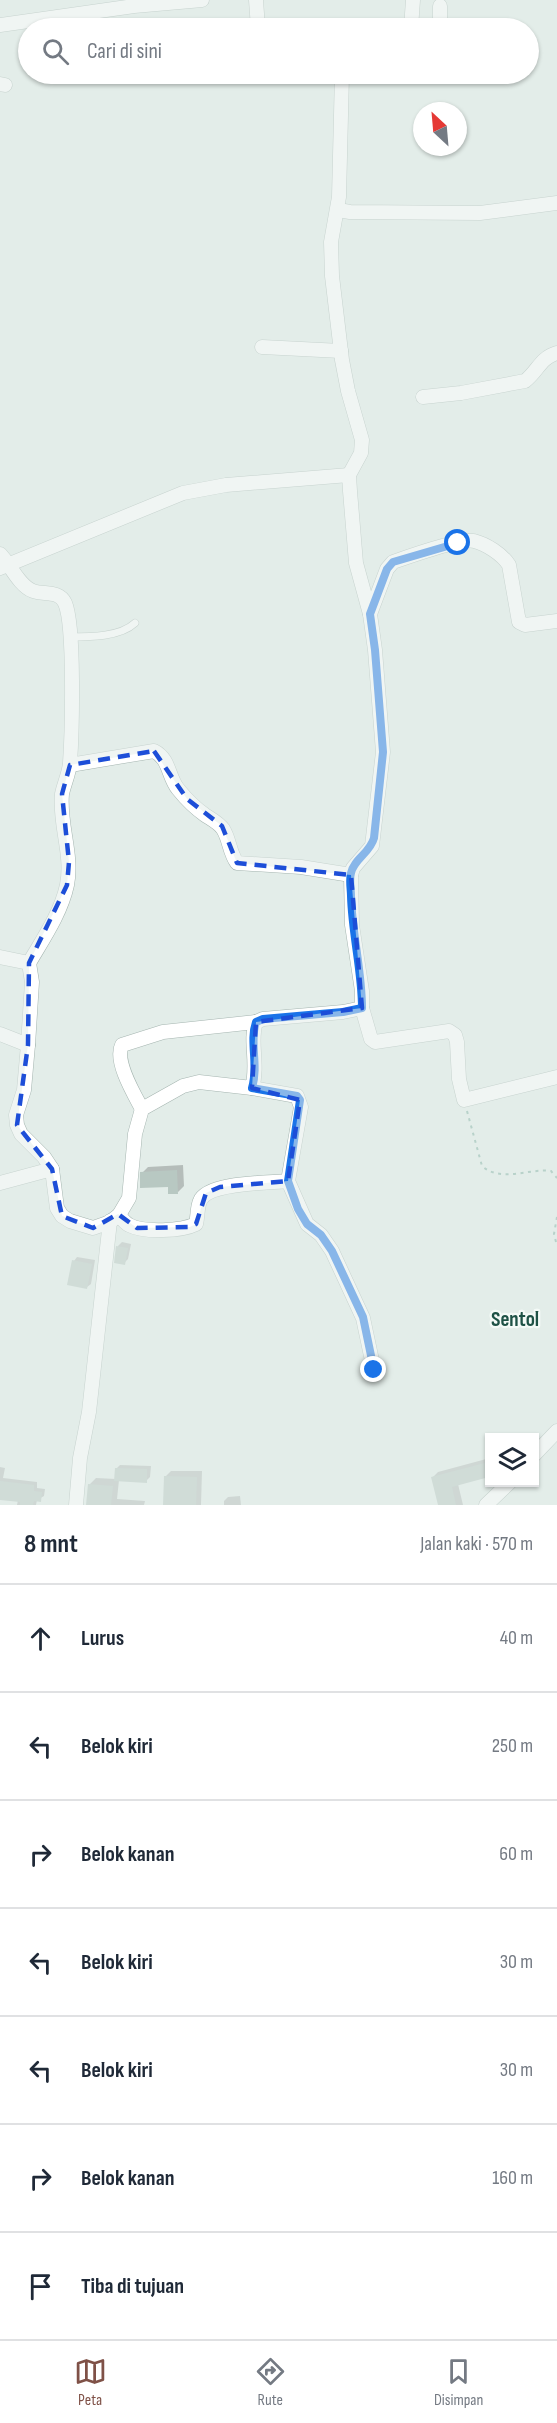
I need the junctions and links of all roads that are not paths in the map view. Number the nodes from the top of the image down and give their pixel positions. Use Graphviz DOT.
graph roads {
  1 [pos="202,0"];
  2 [pos="255,0"];
  3 [pos="413,0"];
  4 [pos="134,3"];
  5 [pos="440,6"];
  6 [pos="43,18"];
  7 [pos="257,18"];
  8 [pos="412,18"];
  9 [pos="440,18"];
  10 [pos="18,22"];
  11 [pos="0,25"];
  12 [pos="342,84"];
  13 [pos="557,203"];
  14 [pos="338,210"];
  15 [pos="262,348"];
  16 [pos="341,351"];
  17 [pos="557,353"];
  18 [pos="423,397"];
  19 [pos="349,476"];
  20 [pos="3,562"];
  21 [pos="370,614"];
  22 [pos="557,621"];
  23 [pos="135,623"];
  24 [pos="70,637"];
  25 [pos="70,765"];
  26 [pos="351,875"];
  27 [pos="0,957"];
  28 [pos="29,963"];
  29 [pos="362,1008"];
  30 [pos="256,1022"];
  31 [pos="0,1034"];
  32 [pos="28,1045"];
  33 [pos="557,1077"];
  34 [pos="252,1088"];
  35 [pos="142,1109"];
  36 [pos="52,1169"];
  37 [pos="288,1181"];
  38 [pos="0,1183"];
  39 [pos="115,1218"];
  40 [pos="374,1370"];
  41 [pos="557,1431"];
  42 [pos="539,1450"];
  43 [pos="505,1487"];
  44 [pos="76,1505"];
  45 [pos="486,1505"];
  1 -- 4 [label="street"];
  2 -- 7 [label="street"];
  3 -- 8 [label="street"];
  4 -- 6 [label="street"];
  5 -- 9 [label="street"];
  10 -- 11 [label="street"];
  12 -- 14 [label="street"];
  13 -- 14 [label="street"];
  14 -- 16 [label="street"];
  15 -- 16 [label="street"];
  16 -- 19 [label="street"];
  17 -- 18 [label="street"];
  19 -- 20 [label="street"];
  19 -- 21 [label="street"];
  20 -- 24 [label="street"];
  21 -- 22 [label="street"];
  21 -- 26 [label="street"];
  23 -- 24 [label="lane"];
  24 -- 25 [label="street"];
  25 -- 26 [label="street"];
  25 -- 28 [label="street"];
  26 -- 29 [label="street"];
  27 -- 28 [label="street"];
  28 -- 32 [label="street"];
  29 -- 30 [label="street"];
  29 -- 33 [label="street"];
  30 -- 34 [label="street"];
  30 -- 35 [label="street"];
  31 -- 32 [label="street"];
  32 -- 36 [label="street"];
  34 -- 35 [label="street"];
  34 -- 37 [label="street"];
  35 -- 39 [label="street"];
  36 -- 38 [label="street"];
  36 -- 39 [label="street"];
  37 -- 39 [label="street"];
  37 -- 40 [label="street"];
  39 -- 44 [label="street"];
  41 -- 42 [label="street"];
  43 -- 45 [label="street"];
}
